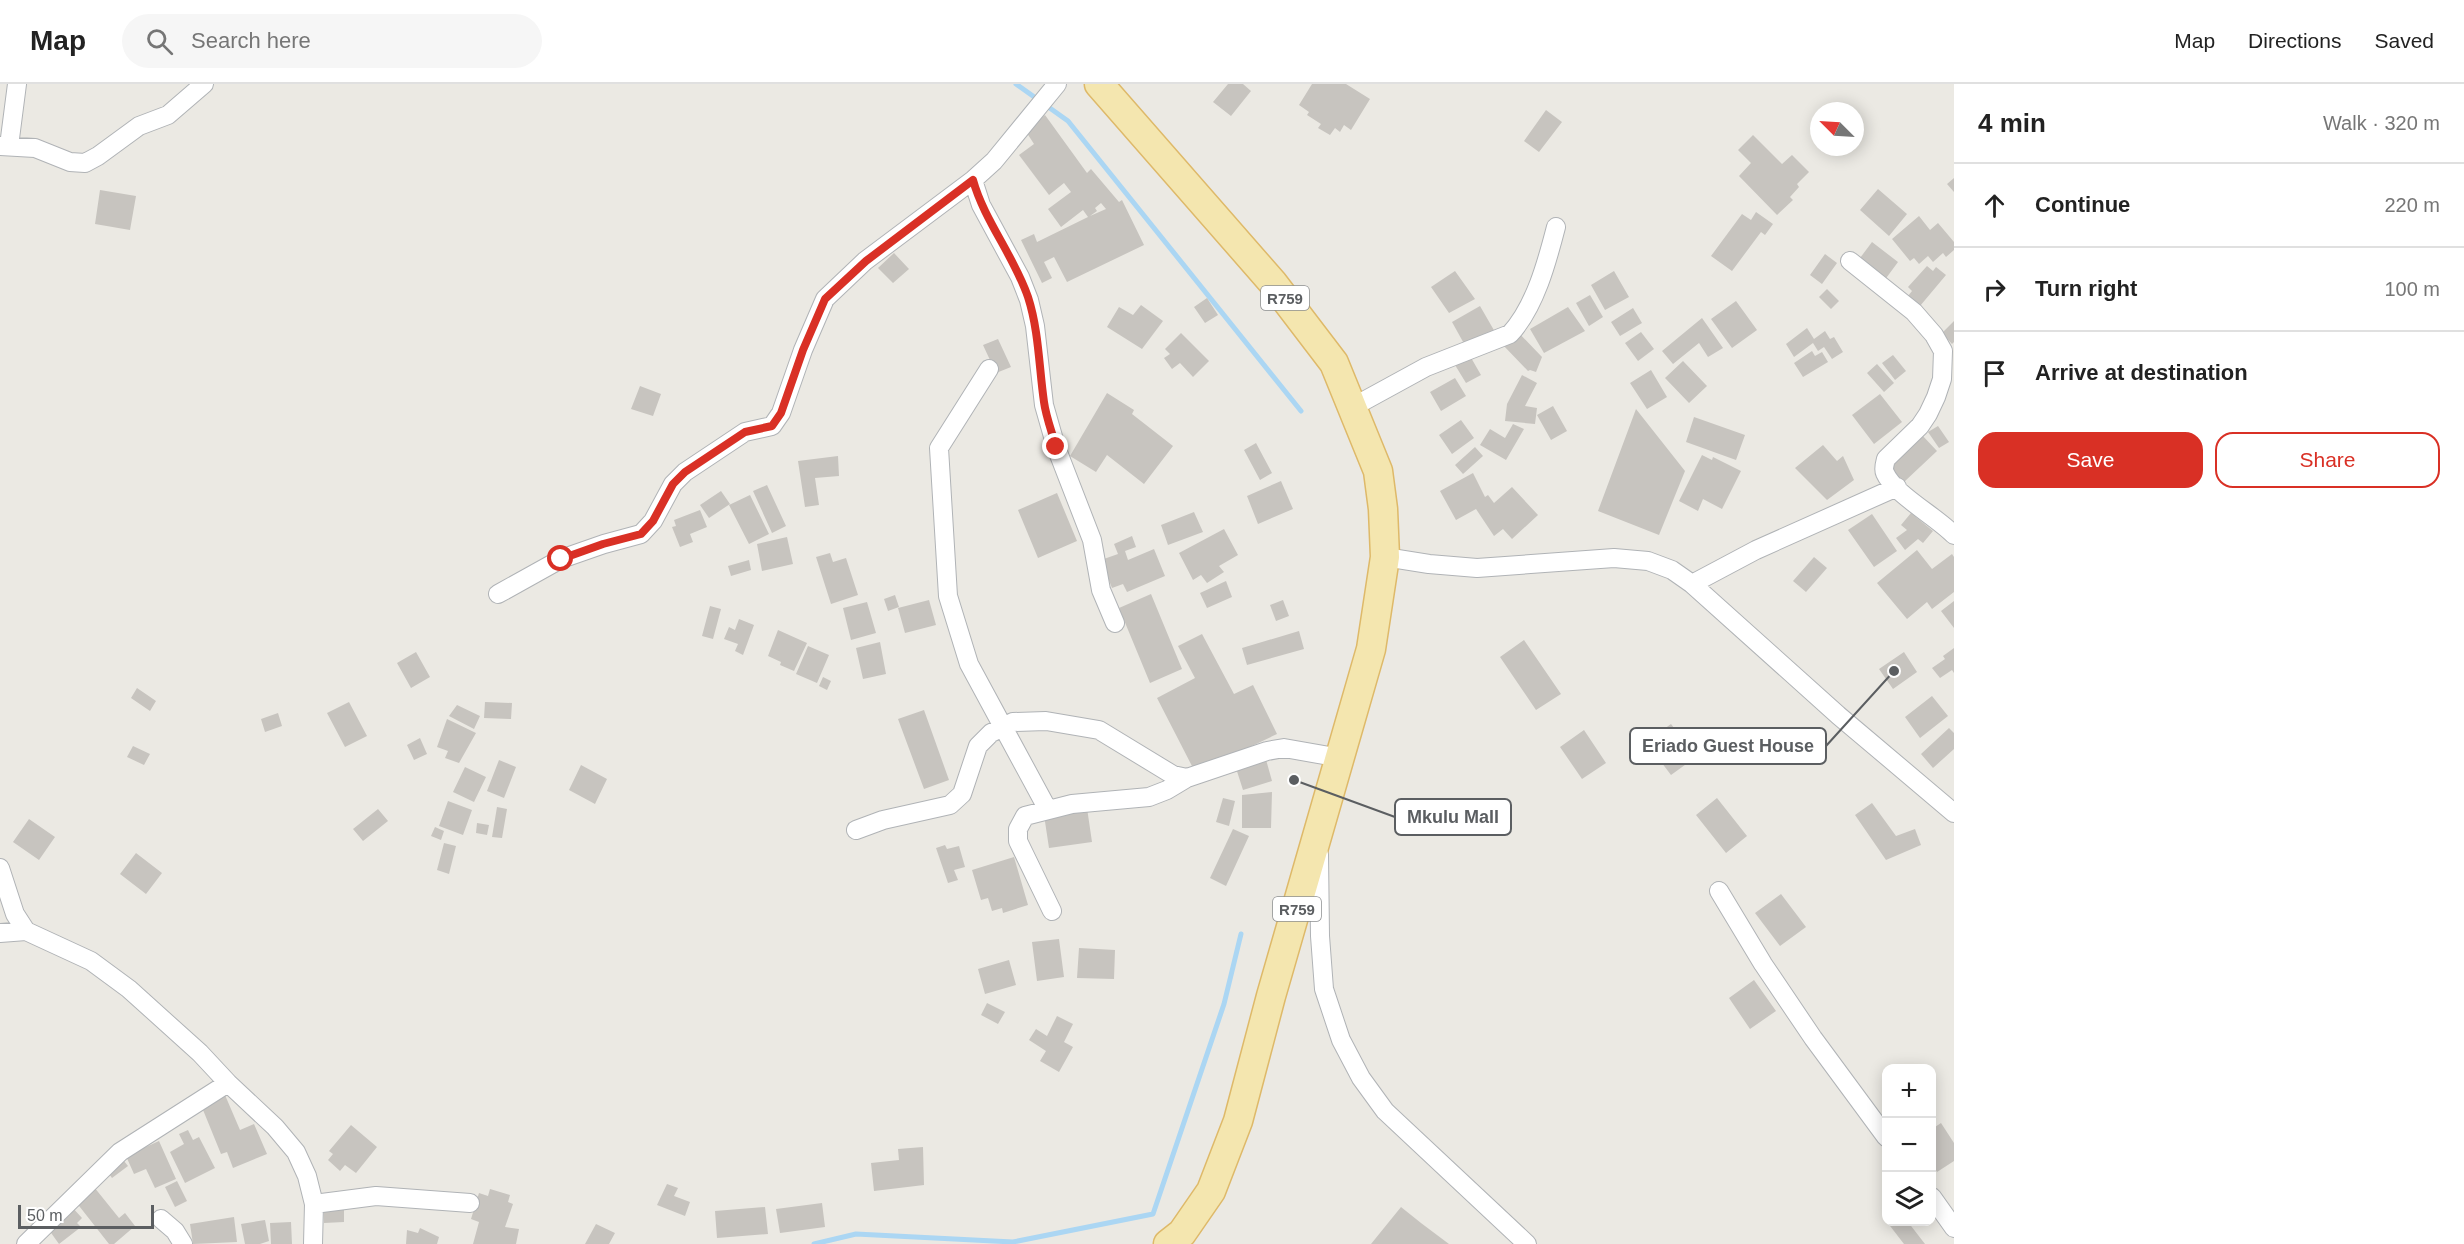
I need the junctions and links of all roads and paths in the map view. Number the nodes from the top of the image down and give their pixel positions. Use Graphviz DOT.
graph roads {
  1 [pos="17,84"];
  2 [pos="204,84"];
  3 [pos="1057,84"];
  4 [pos="1099,84"];
  5 [pos="5,146"];
  6 [pos="973,180"];
  7 [pos="1556,227"];
  8 [pos="1850,261"];
  9 [pos="1949,354"];
  10 [pos="989,369"];
  11 [pos="1352,408"];
  12 [pos="1897,487"];
  13 [pos="1954,535"];
  14 [pos="1385,557"];
  15 [pos="1692,584"];
  16 [pos="498,594"];
  17 [pos="1115,623"];
  18 [pos="1002,727"];
  19 [pos="1341,758"];
  20 [pos="1187,778"];
  21 [pos="1048,810"];
  22 [pos="1954,813"];
  23 [pos="856,830"];
  24 [pos="1319,834"];
  25 [pos="0,868"];
  26 [pos="1719,891"];
  27 [pos="1052,911"];
  28 [pos="26,931"];
  29 [pos="0,933"];
  30 [pos="228,1083"];
  31 [pos="1882,1130"];
  32 [pos="470,1203"];
  33 [pos="1936,1203"];
  34 [pos="314,1204"];
  35 [pos="160,1219"];
  36 [pos="1954,1228"];
  37 [pos="26,1244"];
  38 [pos="183,1244"];
  39 [pos="313,1244"];
  40 [pos="1168,1244"];
  41 [pos="1527,1244"];
  1 -- 5 [label="street"];
  2 -- 5 [label="street"];
  3 -- 6 [label="street"];
  4 -- 11 [label="main road, R759"];
  6 -- 16 [label="street"];
  6 -- 17 [label="street"];
  7 -- 11 [label="street"];
  8 -- 9 [label="street"];
  9 -- 12 [label="street"];
  10 -- 18 [label="street"];
  11 -- 14 [label="main road, R759"];
  12 -- 13 [label="street"];
  12 -- 15 [label="street"];
  14 -- 15 [label="street"];
  14 -- 19 [label="main road, R759"];
  15 -- 22 [label="street"];
  18 -- 20 [label="street"];
  18 -- 21 [label="street"];
  18 -- 23 [label="street"];
  19 -- 20 [label="street"];
  19 -- 24 [label="main road, R759"];
  20 -- 21 [label="street"];
  21 -- 27 [label="street"];
  24 -- 40 [label="main road, R759"];
  24 -- 41 [label="street"];
  25 -- 28 [label="street"];
  26 -- 31 [label="street"];
  28 -- 29 [label="street"];
  28 -- 30 [label="street"];
  30 -- 34 [label="street"];
  30 -- 37 [label="street"];
  32 -- 34 [label="street"];
  33 -- 36 [label="street"];
  34 -- 39 [label="street"];
  35 -- 38 [label="street"];
}
